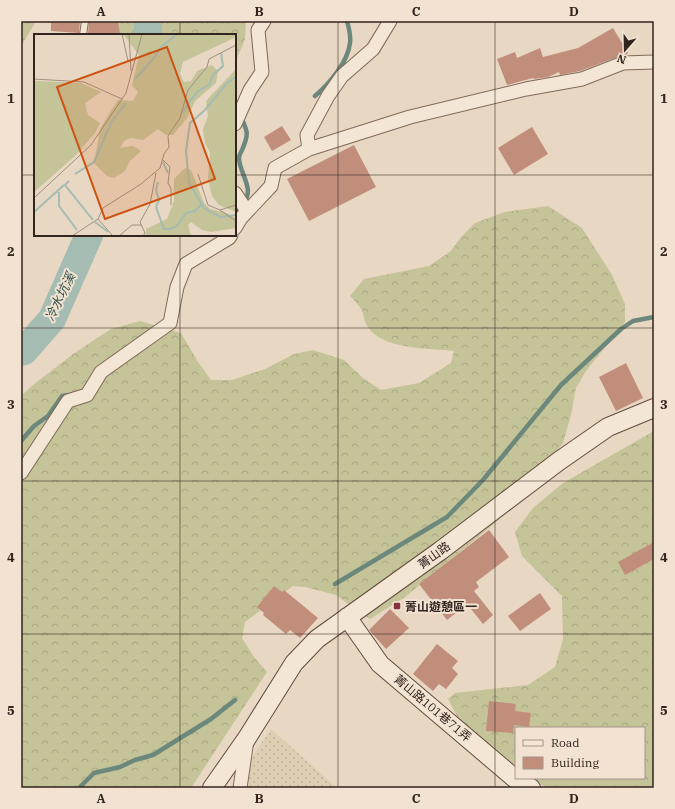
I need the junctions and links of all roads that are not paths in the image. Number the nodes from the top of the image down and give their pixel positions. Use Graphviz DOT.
graph roads {
  1 [pos="85,21"];
  2 [pos="264,21"];
  3 [pos="390,21"];
  4 [pos="83,34"];
  5 [pos="654,62"];
  6 [pos="236,122"];
  7 [pos="309,149"];
  8 [pos="236,194"];
  9 [pos="248,211"];
  10 [pos="236,226"];
  11 [pos="230,236"];
  12 [pos="654,408"];
  13 [pos="21,473"];
  14 [pos="347,617"];
  15 [pos="247,738"];
  16 [pos="515,779"];
  17 [pos="515,779"];
  18 [pos="212,788"];
  19 [pos="240,788"];
  20 [pos="530,788"];
  1 -- 4 [label="lane"];
  2 -- 6 [label="street"];
  3 -- 7 [label="street"];
  5 -- 7 [label="street"];
  7 -- 9 [label="street"];
  8 -- 9 [label="street"];
  9 -- 10 [label="street"];
  11 -- 13 [label="street"];
  12 -- 14 [label="street, 菁山路"];
  14 -- 15 [label="street, 菁山路"];
  14 -- 16 [label="street, 菁山路101巷71弄"];
  15 -- 18 [label="street, 菁山路"];
  15 -- 19 [label="street"];
  17 -- 20 [label="street, 菁山路101巷71弄"];
}
